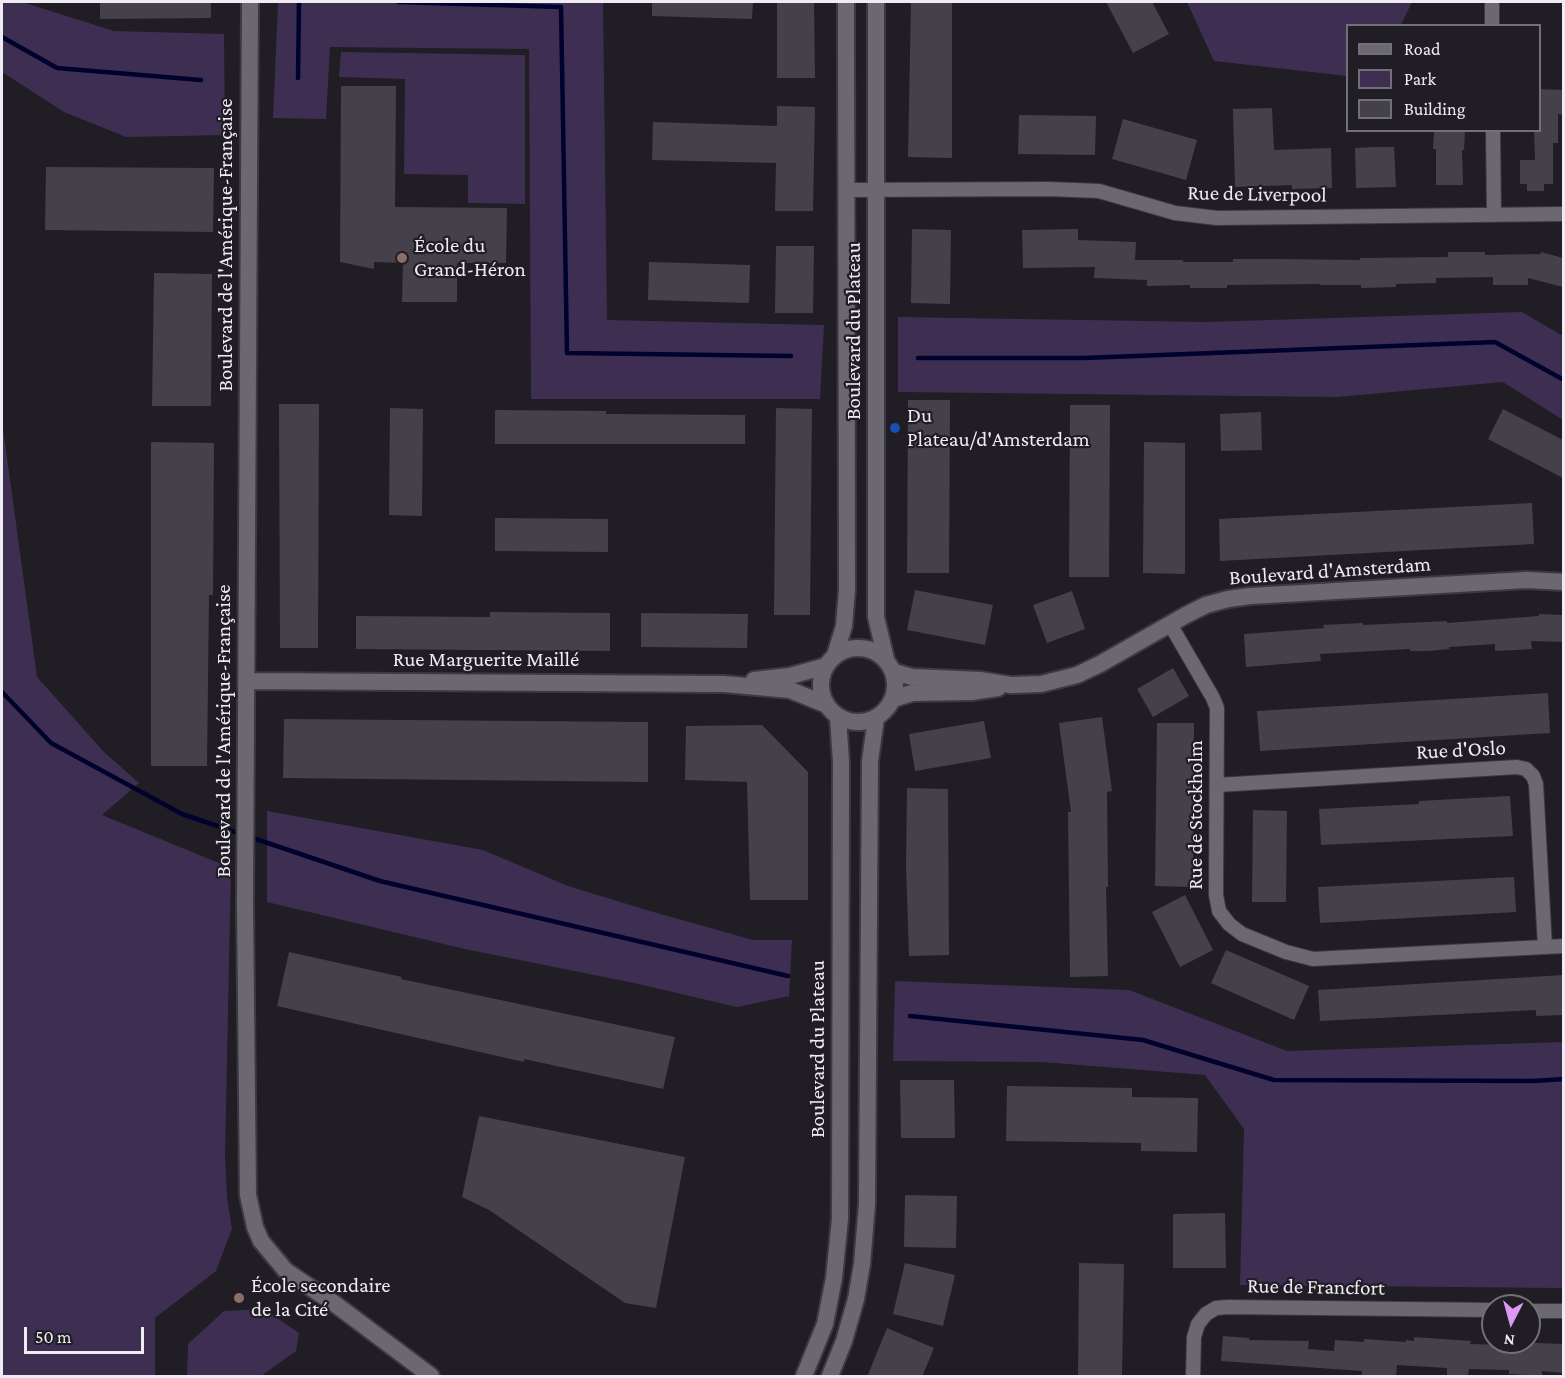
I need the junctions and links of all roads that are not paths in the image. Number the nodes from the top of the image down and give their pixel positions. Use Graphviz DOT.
graph roads {
  1 [pos="250,2"];
  2 [pos="846,2"];
  3 [pos="876,2"];
  4 [pos="1492,2"];
  5 [pos="1492,24"];
  6 [pos="1493,132"];
  7 [pos="846,190"];
  8 [pos="877,190"];
  9 [pos="1494,214"];
  10 [pos="1563,214"];
  11 [pos="1563,582"];
  12 [pos="1170,624"];
  13 [pos="830,661"];
  14 [pos="890,666"];
  15 [pos="247,681"];
  16 [pos="724,684"];
  17 [pos="1011,686"];
  18 [pos="893,699"];
  19 [pos="832,711"];
  20 [pos="876,718"];
  21 [pos="1217,785"];
  22 [pos="1563,946"];
  23 [pos="1545,947"];
  24 [pos="1481,1310"];
  25 [pos="1541,1311"];
  26 [pos="1563,1311"];
  27 [pos="430,1377"];
  28 [pos="804,1377"];
  29 [pos="830,1377"];
  30 [pos="1192,1377"];
  1 -- 15 [label="street, Boulevard de l'Amérique-Française"];
  2 -- 7 [label="street, Boulevard du Plateau"];
  3 -- 8 [label="street, Boulevard du Plateau"];
  4 -- 5 [label="street"];
  6 -- 9 [label="street"];
  7 -- 8 [label="street, Rue de Liverpool"];
  7 -- 13 [label="street, Boulevard du Plateau"];
  8 -- 9 [label="street, Rue de Liverpool"];
  8 -- 14 [label="street, Boulevard du Plateau"];
  9 -- 10 [label="street, Rue de Liverpool"];
  11 -- 12 [label="street, Boulevard d'Amsterdam"];
  12 -- 17 [label="street, Boulevard d'Amsterdam"];
  12 -- 21 [label="street, Rue de Stockholm"];
  13 -- 14 [label="street"];
  13 -- 16 [label="street, Rue Marguerite Maillé"];
  13 -- 19 [label="street"];
  14 -- 17 [label="street, Boulevard d'Amsterdam"];
  14 -- 18 [label="street"];
  15 -- 16 [label="street, Rue Marguerite Maillé"];
  15 -- 27 [label="street, Boulevard de l'Amérique-Française"];
  16 -- 19 [label="street, Rue Marguerite Maillé"];
  17 -- 18 [label="street, Boulevard d'Amsterdam"];
  18 -- 20 [label="street"];
  19 -- 20 [label="street"];
  19 -- 28 [label="street, Boulevard du Plateau"];
  20 -- 29 [label="street"];
  21 -- 23 [label="street, Rue de Stockholm"];
  21 -- 23 [label="street, Rue d'Oslo"];
  22 -- 23 [label="street, Rue de Stockholm"];
  24 -- 30 [label="street, Rue de Francfort"];
  25 -- 26 [label="street"];
}
